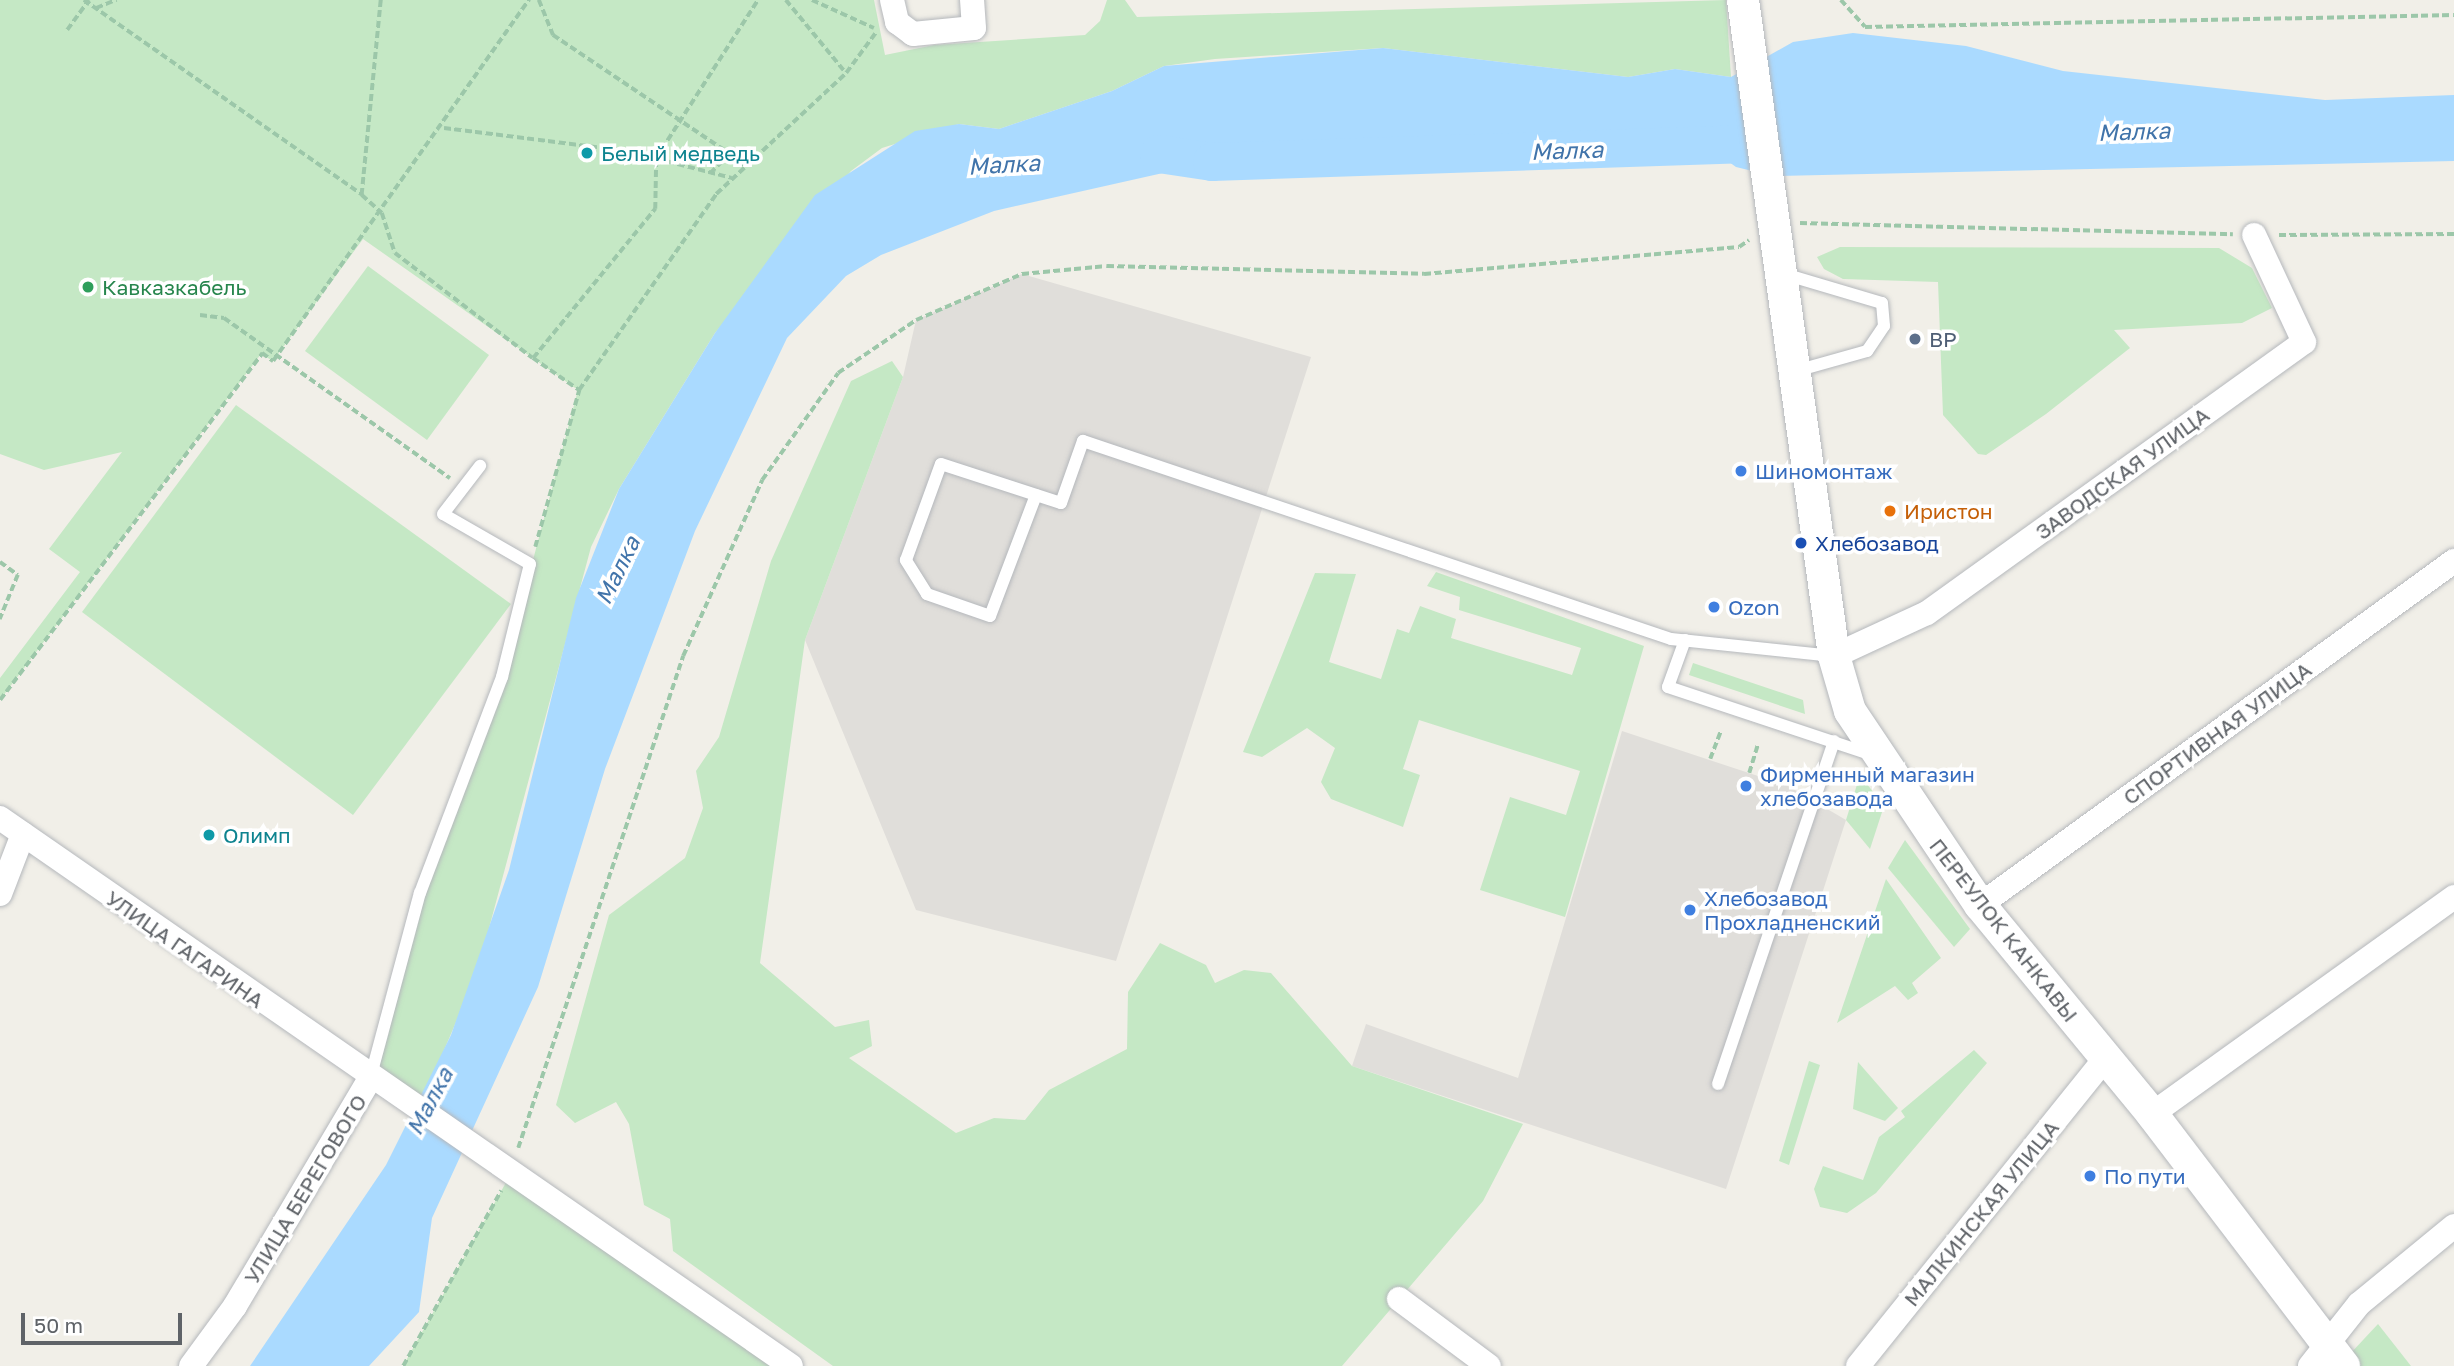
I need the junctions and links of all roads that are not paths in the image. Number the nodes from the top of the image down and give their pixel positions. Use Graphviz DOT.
graph roads {
  1 [pos="972,0"];
  2 [pos="1743,0"];
  3 [pos="888,15"];
  4 [pos="2254,235"];
  5 [pos="1780,274"];
  6 [pos="1793,372"];
  7 [pos="480,466"];
  8 [pos="1036,495"];
  9 [pos="2454,561"];
  10 [pos="1685,640"];
  11 [pos="1834,656"];
  12 [pos="1834,741"];
  13 [pos="1878,757"];
  14 [pos="0,818"];
  15 [pos="23,834"];
  16 [pos="0,894"];
  17 [pos="2454,897"];
  18 [pos="1980,905"];
  19 [pos="2105,1059"];
  20 [pos="370,1079"];
  21 [pos="1718,1084"];
  22 [pos="2151,1114"];
  23 [pos="2454,1226"];
  24 [pos="1399,1298"];
  25 [pos="2327,1359"];
  26 [pos="191,1366"];
  27 [pos="791,1366"];
  28 [pos="1489,1366"];
  29 [pos="1858,1366"];
  1 -- 3 [label="street"];
  2 -- 5 [label="street, ПЕРЕУЛОК КАНКАВЫ"];
  4 -- 11 [label="street, ЗАВОДСКАЯ УЛИЦА"];
  5 -- 6 [label="street, ПЕРЕУЛОК КАНКАВЫ"];
  5 -- 6 [label="lane"];
  6 -- 11 [label="street, ПЕРЕУЛОК КАНКАВЫ"];
  7 -- 20 [label="lane"];
  8 -- 8 [label="lane"];
  8 -- 10 [label="lane"];
  9 -- 18 [label="street, СПОРТИВНАЯ УЛИЦА"];
  10 -- 11 [label="lane"];
  10 -- 12 [label="lane"];
  11 -- 13 [label="street, ПЕРЕУЛОК КАНКАВЫ"];
  12 -- 13 [label="lane"];
  12 -- 21 [label="lane"];
  13 -- 18 [label="street, ПЕРЕУЛОК КАНКАВЫ"];
  14 -- 15 [label="street, УЛИЦА ГАГАРИНА"];
  15 -- 16 [label="street"];
  15 -- 20 [label="street, УЛИЦА ГАГАРИНА"];
  17 -- 22 [label="street"];
  18 -- 19 [label="street, ПЕРЕУЛОК КАНКАВЫ"];
  19 -- 22 [label="street, ПЕРЕУЛОК КАНКАВЫ"];
  19 -- 29 [label="street, МАЛКИНСКАЯ УЛИЦА"];
  20 -- 26 [label="street, УЛИЦА БЕРЕГОВОГО"];
  20 -- 27 [label="street, УЛИЦА ГАГАРИНА"];
  22 -- 25 [label="street, ПЕРЕУЛОК КАНКАВЫ"];
  23 -- 25 [label="street"];
  24 -- 28 [label="street"];
}
